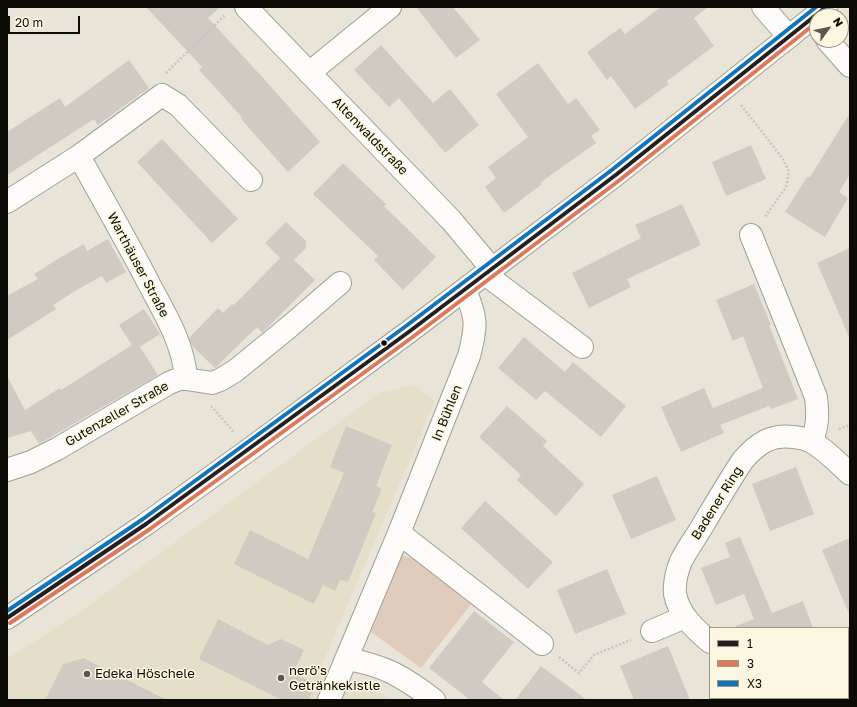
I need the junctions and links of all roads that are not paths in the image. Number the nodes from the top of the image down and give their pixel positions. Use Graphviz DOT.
graph roads {
  1 [pos="390,7"];
  2 [pos="763,7"];
  3 [pos="237,10"];
  4 [pos="809,24"];
  5 [pos="789,37"];
  6 [pos="834,48"];
  7 [pos="850,66"];
  8 [pos="309,73"];
  9 [pos="79,156"];
  10 [pos="251,180"];
  11 [pos="7,202"];
  12 [pos="751,236"];
  13 [pos="488,271"];
  14 [pos="340,282"];
  15 [pos="465,290"];
  16 [pos="582,347"];
  17 [pos="186,379"];
  18 [pos="812,441"];
  19 [pos="7,470"];
  20 [pos="850,474"];
  21 [pos="398,533"];
  22 [pos="685,616"];
  23 [pos="7,618"];
  24 [pos="652,631"];
  25 [pos="709,641"];
  26 [pos="542,644"];
  27 [pos="346,659"];
  28 [pos="329,700"];
  29 [pos="434,700"];
  1 -- 8 [label="street"];
  2 -- 5 [label="street"];
  3 -- 8 [label="street, Altenwaldstraße"];
  4 -- 5 [label="street"];
  5 -- 13 [label="street"];
  6 -- 7 [label="street"];
  8 -- 13 [label="street, Altenwaldstraße"];
  9 -- 10 [label="street"];
  9 -- 11 [label="street"];
  9 -- 17 [label="street, Warthäuser Straße"];
  12 -- 18 [label="street"];
  13 -- 15 [label="street"];
  13 -- 16 [label="street, Altenwaldstraße"];
  14 -- 17 [label="street, Gutenzeller Straße"];
  15 -- 21 [label="street, In Bühlen"];
  15 -- 23 [label="street"];
  17 -- 19 [label="street, Gutenzeller Straße"];
  18 -- 20 [label="street, Badener Ring"];
  18 -- 22 [label="street, Badener Ring"];
  21 -- 26 [label="street"];
  21 -- 27 [label="street, In Bühlen"];
  22 -- 24 [label="street"];
  22 -- 25 [label="street, Badener Ring"];
  27 -- 28 [label="street, In Bühlen"];
  27 -- 29 [label="street"];
}
